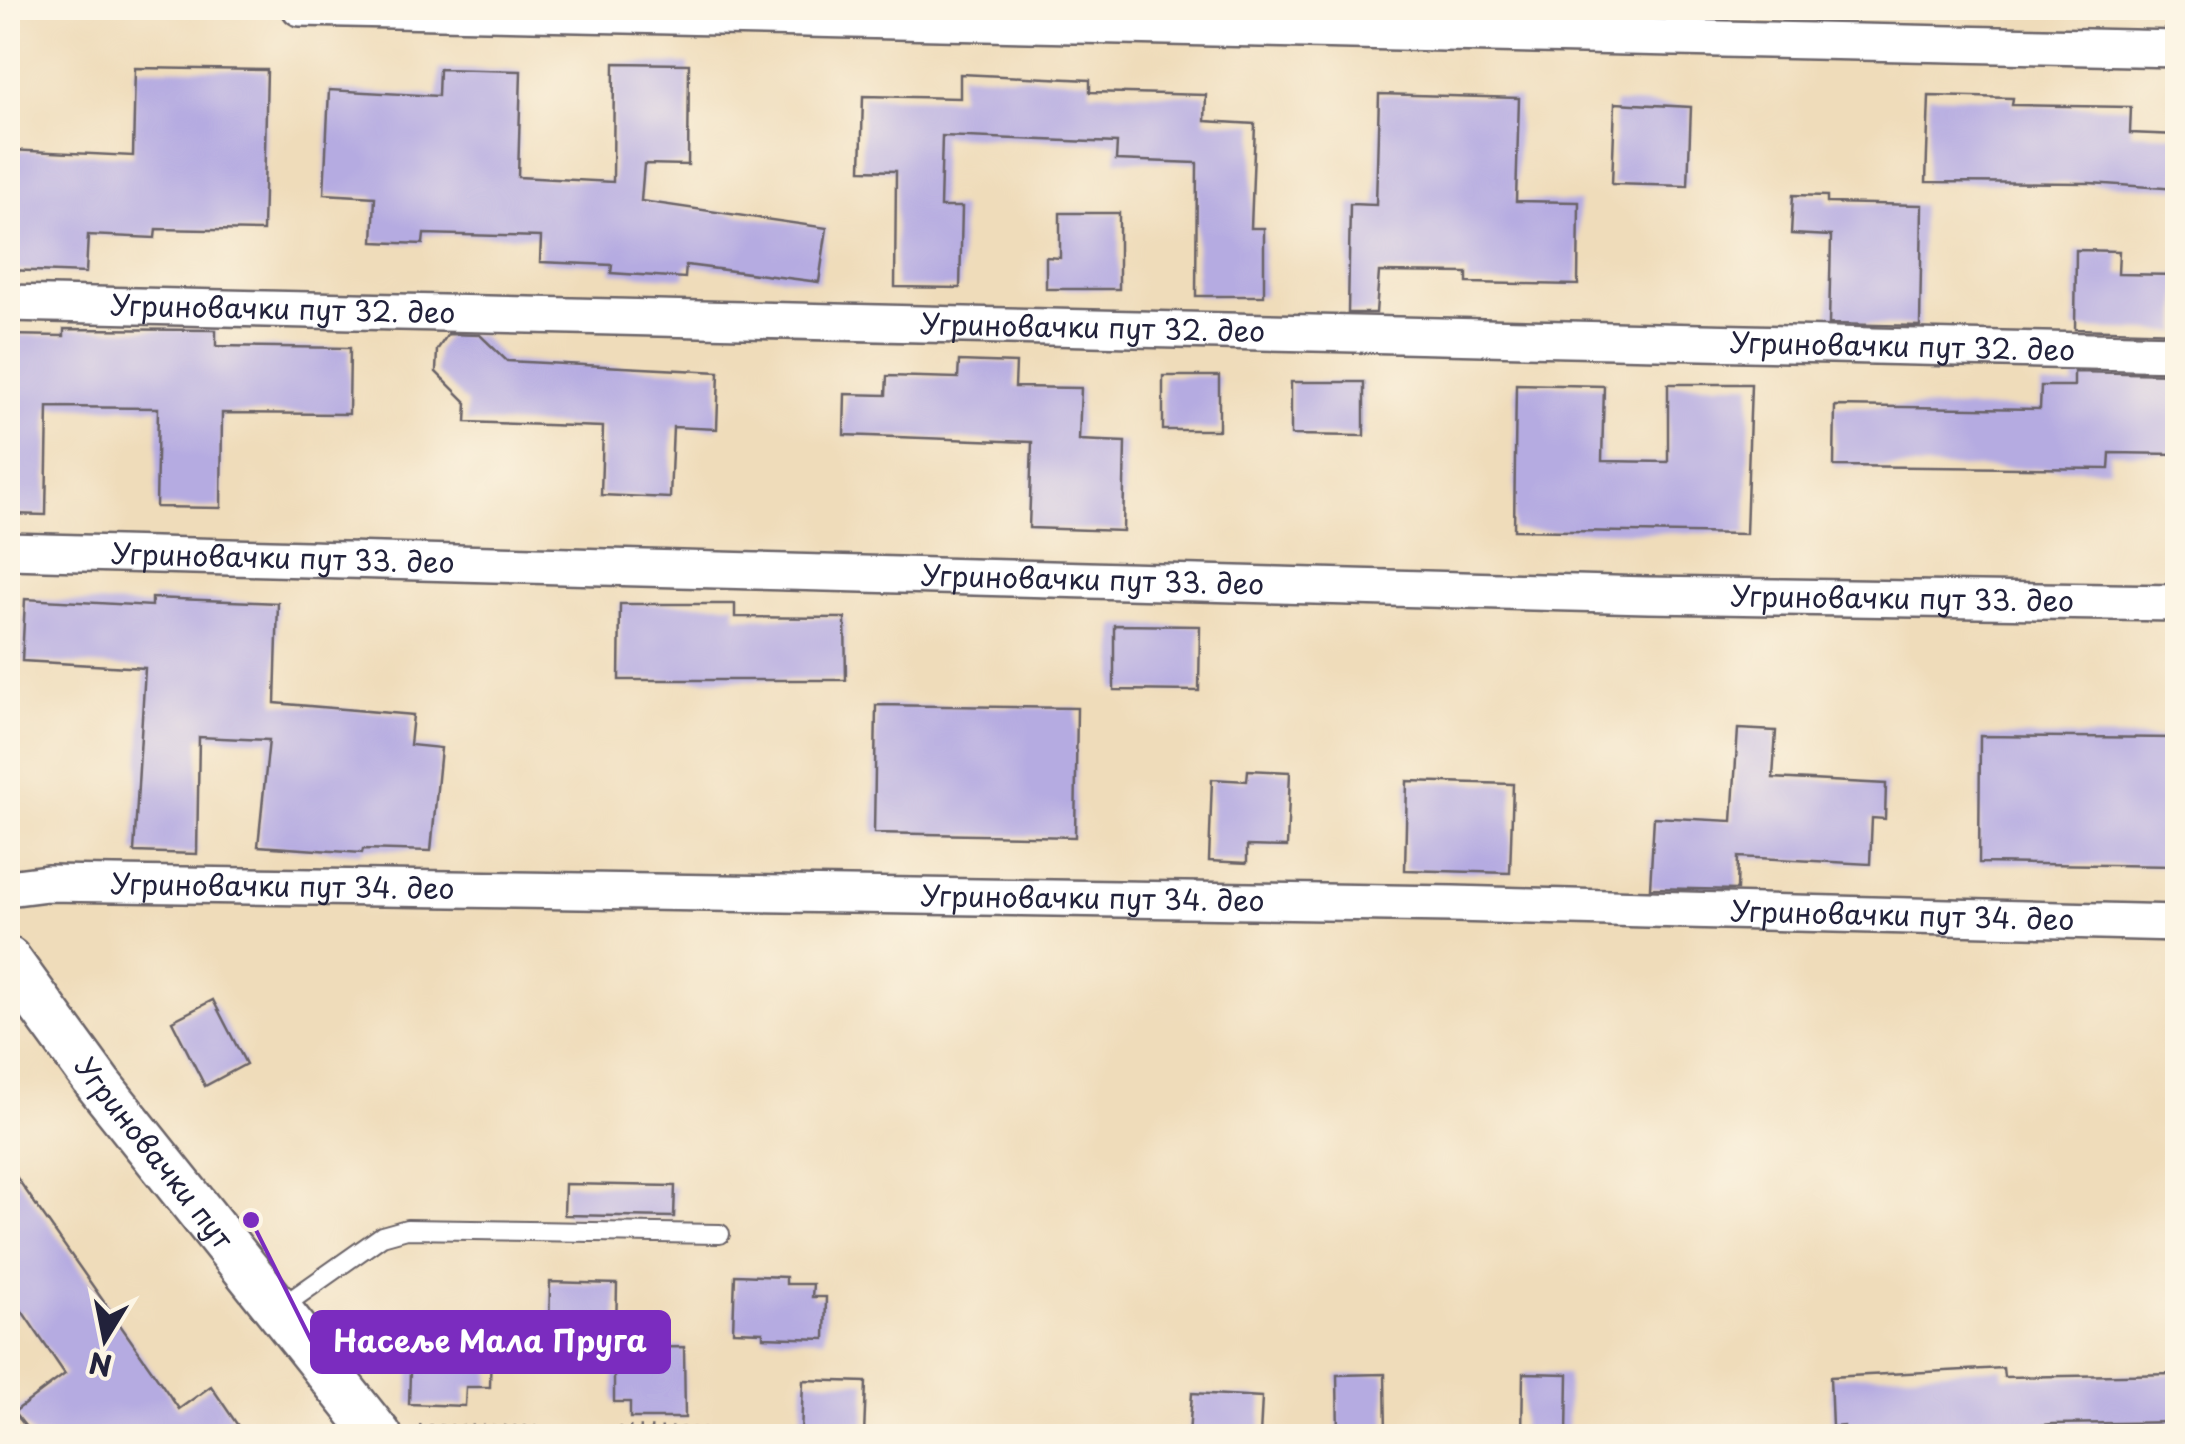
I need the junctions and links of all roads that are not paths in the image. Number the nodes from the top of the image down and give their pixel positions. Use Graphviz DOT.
graph roads {
  1 [pos="300,8"];
  2 [pos="2178,50"];
  3 [pos="8,303"];
  4 [pos="2178,354"];
  5 [pos="8,551"];
  6 [pos="2178,602"];
  7 [pos="8,888"];
  8 [pos="2178,923"];
  9 [pos="8,960"];
  10 [pos="720,1234"];
  11 [pos="278,1310"];
  12 [pos="393,1432"];
  1 -- 2 [label="street"];
  3 -- 4 [label="street, Угриновачки пут 32. део"];
  5 -- 6 [label="street, Угриновачки пут 33. део"];
  7 -- 8 [label="street, Угриновачки пут 34. део"];
  9 -- 11 [label="street, Угриновачки пут"];
  10 -- 11 [label="lane"];
  11 -- 12 [label="street, Угриновачки пут"];
}
